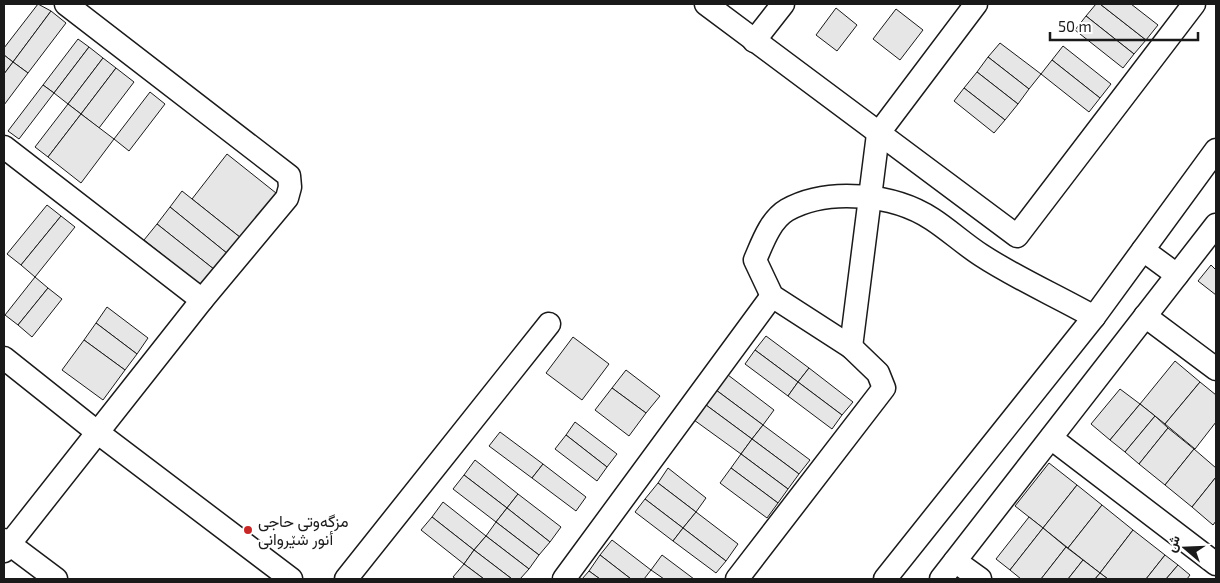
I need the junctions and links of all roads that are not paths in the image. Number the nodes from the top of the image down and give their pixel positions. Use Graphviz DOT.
graph roads {
  1 [pos="66,4"];
  2 [pos="706,4"];
  3 [pos="783,4"];
  4 [pos="976,4"];
  5 [pos="1194,4"];
  6 [pos="754,41"];
  7 [pos="878,134"];
  8 [pos="4,147"];
  9 [pos="1216,150"];
  10 [pos="870,197"];
  11 [pos="1216,225"];
  12 [pos="1142,250"];
  13 [pos="1177,275"];
  14 [pos="772,296"];
  15 [pos="202,300"];
  16 [pos="1145,316"];
  17 [pos="1094,317"];
  18 [pos="548,324"];
  19 [pos="851,347"];
  20 [pos="4,358"];
  21 [pos="1216,369"];
  22 [pos="97,432"];
  23 [pos="1051,438"];
  24 [pos="6,545"];
  25 [pos="955,560"];
  26 [pos="1216,564"];
  27 [pos="56,579"];
  28 [pos="291,579"];
  29 [pos="346,579"];
  30 [pos="564,579"];
  31 [pos="737,579"];
  32 [pos="885,579"];
  33 [pos="941,579"];
  34 [pos="980,579"];
  1 -- 15 [label="street"];
  2 -- 6 [label="street"];
  3 -- 6 [label="street"];
  4 -- 7 [label="street"];
  5 -- 7 [label="street"];
  6 -- 7 [label="street"];
  7 -- 10 [label="street"];
  8 -- 15 [label="street"];
  9 -- 12 [label="street"];
  10 -- 14 [label="street"];
  10 -- 17 [label="street"];
  10 -- 19 [label="street"];
  11 -- 13 [label="street"];
  12 -- 13 [label="street"];
  12 -- 17 [label="street"];
  13 -- 16 [label="street"];
  14 -- 19 [label="street"];
  14 -- 30 [label="street"];
  15 -- 22 [label="street"];
  16 -- 21 [label="street"];
  16 -- 23 [label="street"];
  17 -- 32 [label="street"];
  18 -- 29 [label="street"];
  19 -- 31 [label="street"];
  20 -- 22 [label="street"];
  22 -- 24 [label="street"];
  22 -- 28 [label="street"];
  23 -- 25 [label="street"];
  23 -- 26 [label="street"];
  24 -- 27 [label="street"];
  25 -- 33 [label="street"];
  25 -- 34 [label="street"];
}
